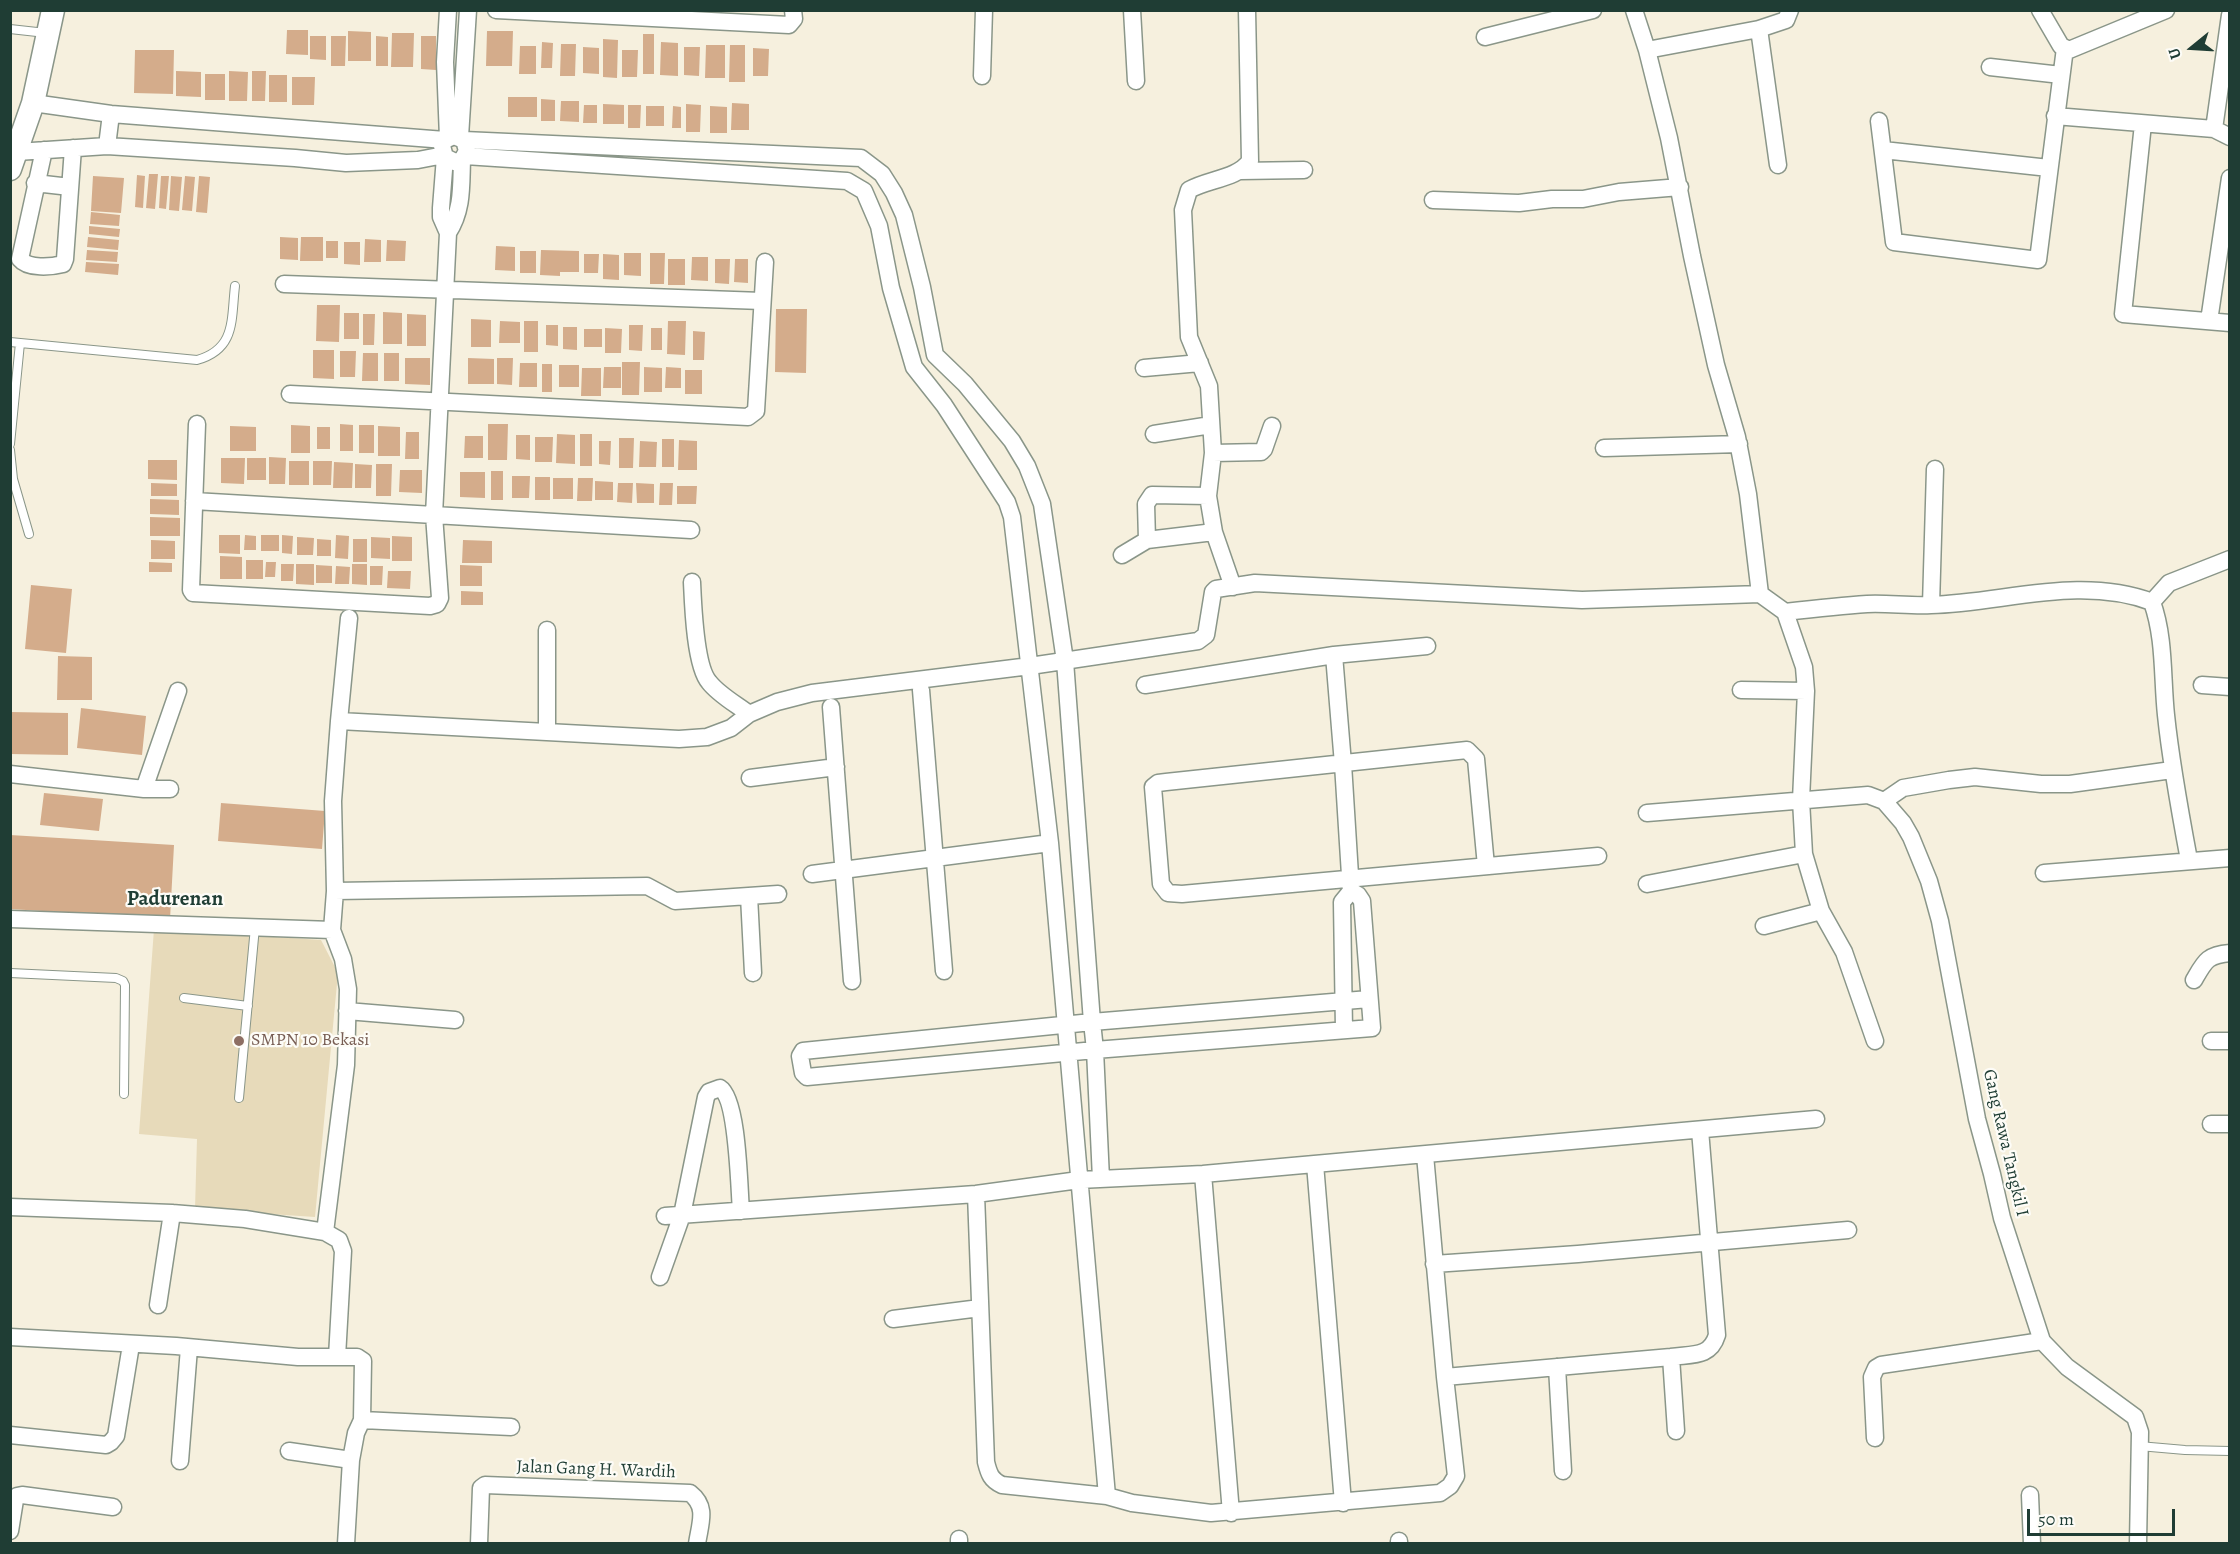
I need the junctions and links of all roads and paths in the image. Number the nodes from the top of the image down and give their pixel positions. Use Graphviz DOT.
graph roads {
  1 [pos="53,10"];
  2 [pos="448,10"];
  3 [pos="468,10"];
  4 [pos="496,10"];
  5 [pos="793,10"];
  6 [pos="984,10"];
  7 [pos="1132,10"];
  8 [pos="1247,10"];
  9 [pos="1593,10"];
  10 [pos="1634,10"];
  11 [pos="1790,10"];
  12 [pos="2040,10"];
  13 [pos="2166,10"];
  14 [pos="2229,15"];
  15 [pos="10,29"];
  16 [pos="1759,29"];
  17 [pos="48,33"];
  18 [pos="1485,37"];
  19 [pos="2065,48"];
  20 [pos="1647,50"];
  21 [pos="1990,66"];
  22 [pos="2061,75"];
  23 [pos="982,76"];
  24 [pos="1136,81"];
  25 [pos="33,103"];
  26 [pos="111,114"];
  27 [pos="2055,117"];
  28 [pos="1879,121"];
  29 [pos="2143,124"];
  30 [pos="2214,129"];
  31 [pos="2229,137"];
  32 [pos="108,146"];
  33 [pos="73,148"];
  34 [pos="454,148"];
  35 [pos="44,150"];
  36 [pos="1883,150"];
  37 [pos="12,164"];
  38 [pos="1778,165"];
  39 [pos="2049,168"];
  40 [pos="1304,170"];
  41 [pos="1240,171"];
  42 [pos="2229,178"];
  43 [pos="35,183"];
  44 [pos="70,187"];
  45 [pos="1680,187"];
  46 [pos="1433,200"];
  47 [pos="765,262"];
  48 [pos="284,284"];
  49 [pos="235,286"];
  50 [pos="444,290"];
  51 [pos="762,301"];
  52 [pos="2209,321"];
  53 [pos="2229,323"];
  54 [pos="15,343"];
  55 [pos="935,355"];
  56 [pos="1200,363"];
  57 [pos="914,367"];
  58 [pos="1144,368"];
  59 [pos="290,393"];
  60 [pos="440,401"];
  61 [pos="197,424"];
  62 [pos="1211,425"];
  63 [pos="1272,426"];
  64 [pos="1154,434"];
  65 [pos="10,444"];
  66 [pos="1739,444"];
  67 [pos="1604,448"];
  68 [pos="10,450"];
  69 [pos="1213,453"];
  70 [pos="1935,469"];
  71 [pos="1208,496"];
  72 [pos="194,501"];
  73 [pos="434,515"];
  74 [pos="691,530"];
  75 [pos="1214,532"];
  76 [pos="29,534"];
  77 [pos="1147,540"];
  78 [pos="1122,555"];
  79 [pos="2229,559"];
  80 [pos="692,582"];
  81 [pos="1233,587"];
  82 [pos="1760,594"];
  83 [pos="2152,602"];
  84 [pos="1931,605"];
  85 [pos="1785,612"];
  86 [pos="349,618"];
  87 [pos="547,630"];
  88 [pos="1428,646"];
  89 [pos="1334,656"];
  90 [pos="1065,661"];
  91 [pos="1030,666"];
  92 [pos="1145,685"];
  93 [pos="2202,685"];
  94 [pos="2229,687"];
  95 [pos="921,690"];
  96 [pos="1741,690"];
  97 [pos="178,691"];
  98 [pos="1806,691"];
  99 [pos="831,707"];
  100 [pos="749,714"];
  101 [pos="339,721"];
  102 [pos="547,731"];
  103 [pos="1343,764"];
  104 [pos="836,767"];
  105 [pos="2172,770"];
  106 [pos="10,774"];
  107 [pos="750,778"];
  108 [pos="144,789"];
  109 [pos="170,789"];
  110 [pos="1893,794"];
  111 [pos="1801,800"];
  112 [pos="1647,813"];
  113 [pos="1050,843"];
  114 [pos="1804,854"];
  115 [pos="1598,856"];
  116 [pos="935,858"];
  117 [pos="2229,858"];
  118 [pos="2189,861"];
  119 [pos="1486,866"];
  120 [pos="844,870"];
  121 [pos="2044,873"];
  122 [pos="812,874"];
  123 [pos="1647,884"];
  124 [pos="1350,885"];
  125 [pos="335,891"];
  126 [pos="778,894"];
  127 [pos="749,896"];
  128 [pos="1821,911"];
  129 [pos="10,919"];
  130 [pos="1764,926"];
  131 [pos="255,927"];
  132 [pos="332,930"];
  133 [pos="2229,953"];
  134 [pos="944,971"];
  135 [pos="10,973"];
  136 [pos="753,973"];
  137 [pos="1343,976"];
  138 [pos="1367,976"];
  139 [pos="2194,980"];
  140 [pos="852,981"];
  141 [pos="183,998"];
  142 [pos="1369,999"];
  143 [pos="1343,1001"];
  144 [pos="248,1006"];
  145 [pos="347,1011"];
  146 [pos="455,1020"];
  147 [pos="1092,1022"];
  148 [pos="1066,1025"];
  149 [pos="1344,1030"];
  150 [pos="1875,1041"];
  151 [pos="2211,1041"];
  152 [pos="2229,1041"];
  153 [pos="1095,1050"];
  154 [pos="1067,1053"];
  155 [pos="124,1094"];
  156 [pos="239,1098"];
  157 [pos="1816,1119"];
  158 [pos="2211,1124"];
  159 [pos="2229,1124"];
  160 [pos="1700,1130"];
  161 [pos="1425,1155"];
  162 [pos="1315,1164"];
  163 [pos="1203,1174"];
  164 [pos="1101,1179"];
  165 [pos="1079,1180"];
  166 [pos="976,1194"];
  167 [pos="10,1207"];
  168 [pos="741,1211"];
  169 [pos="172,1213"];
  170 [pos="682,1215"];
  171 [pos="664,1216"];
  172 [pos="1848,1230"];
  173 [pos="325,1232"];
  174 [pos="1709,1244"];
  175 [pos="1434,1264"];
  176 [pos="660,1276"];
  177 [pos="158,1305"];
  178 [pos="980,1308"];
  179 [pos="893,1319"];
  180 [pos="10,1337"];
  181 [pos="2042,1341"];
  182 [pos="131,1345"];
  183 [pos="189,1348"];
  184 [pos="337,1357"];
  185 [pos="1671,1357"];
  186 [pos="1557,1367"];
  187 [pos="1445,1377"];
  188 [pos="362,1420"];
  189 [pos="511,1427"];
  190 [pos="1676,1431"];
  191 [pos="10,1435"];
  192 [pos="1875,1438"];
  193 [pos="2139,1446"];
  194 [pos="289,1451"];
  195 [pos="2229,1451"];
  196 [pos="351,1460"];
  197 [pos="180,1461"];
  198 [pos="1563,1471"];
  199 [pos="2030,1495"];
  200 [pos="1107,1496"];
  201 [pos="1343,1503"];
  202 [pos="113,1507"];
  203 [pos="1231,1513"];
  204 [pos="10,1532"];
  205 [pos="346,1544"];
  206 [pos="479,1544"];
  207 [pos="697,1544"];
  208 [pos="2032,1544"];
  209 [pos="2138,1544"];
  1 -- 17 [label="main road"];
  2 -- 34 [label="street"];
  3 -- 34 [label="street"];
  4 -- 5 [label="street"];
  6 -- 23 [label="street"];
  7 -- 24 [label="street"];
  8 -- 41 [label="street"];
  9 -- 18 [label="street"];
  10 -- 20 [label="street"];
  11 -- 16 [label="street"];
  12 -- 19 [label="street"];
  13 -- 19 [label="street"];
  14 -- 30 [label="street"];
  15 -- 17 [label="lane"];
  16 -- 20 [label="street"];
  16 -- 38 [label="street"];
  17 -- 25 [label="main road"];
  19 -- 22 [label="street"];
  20 -- 45 [label="street"];
  21 -- 22 [label="street"];
  22 -- 27 [label="street"];
  25 -- 26 [label="street"];
  25 -- 37 [label="main road"];
  26 -- 32 [label="street"];
  26 -- 34 [label="street"];
  27 -- 29 [label="street"];
  27 -- 39 [label="street"];
  28 -- 36 [label="street"];
  29 -- 30 [label="street"];
  29 -- 52 [label="street"];
  30 -- 31 [label="street"];
  32 -- 33 [label="street"];
  32 -- 34 [label="street"];
  33 -- 35 [label="street"];
  33 -- 44 [label="street"];
  34 -- 50 [label="street"];
  34 -- 55 [label="street"];
  34 -- 57 [label="street"];
  35 -- 37 [label="street"];
  35 -- 43 [label="street"];
  36 -- 39 [label="street"];
  36 -- 39 [label="street"];
  40 -- 41 [label="street"];
  41 -- 56 [label="street"];
  42 -- 52 [label="street"];
  43 -- 44 [label="street"];
  43 -- 44 [label="street"];
  45 -- 46 [label="street"];
  45 -- 66 [label="street"];
  47 -- 51 [label="street"];
  48 -- 50 [label="street"];
  49 -- 54 [label="lane"];
  50 -- 51 [label="street"];
  50 -- 60 [label="street"];
  51 -- 60 [label="street"];
  52 -- 53 [label="street"];
  54 -- 65 [label="lane"];
  55 -- 57 [label="street"];
  55 -- 90 [label="street"];
  56 -- 58 [label="street"];
  56 -- 62 [label="street"];
  57 -- 91 [label="street"];
  59 -- 60 [label="street"];
  60 -- 73 [label="street"];
  61 -- 72 [label="street"];
  62 -- 64 [label="street"];
  62 -- 69 [label="street"];
  63 -- 69 [label="street"];
  66 -- 67 [label="street"];
  66 -- 82 [label="street"];
  68 -- 76 [label="lane"];
  69 -- 71 [label="street"];
  70 -- 84 [label="street"];
  71 -- 75 [label="street"];
  71 -- 77 [label="street"];
  72 -- 73 [label="street"];
  72 -- 73 [label="street"];
  73 -- 74 [label="street"];
  75 -- 77 [label="street"];
  75 -- 81 [label="street"];
  77 -- 78 [label="street"];
  79 -- 83 [label="street"];
  80 -- 100 [label="street"];
  81 -- 82 [label="street"];
  81 -- 90 [label="street"];
  82 -- 85 [label="street"];
  83 -- 84 [label="street"];
  83 -- 105 [label="street"];
  84 -- 85 [label="street"];
  85 -- 98 [label="street"];
  86 -- 101 [label="street"];
  87 -- 102 [label="street"];
  88 -- 89 [label="street"];
  89 -- 92 [label="street"];
  89 -- 103 [label="street"];
  90 -- 91 [label="street"];
  90 -- 147 [label="street"];
  91 -- 100 [label="street"];
  91 -- 113 [label="street"];
  93 -- 94 [label="street"];
  95 -- 116 [label="street"];
  96 -- 98 [label="street"];
  97 -- 108 [label="street"];
  98 -- 111 [label="street"];
  99 -- 104 [label="street"];
  100 -- 102 [label="street"];
  101 -- 102 [label="street"];
  101 -- 125 [label="street"];
  103 -- 119 [label="street"];
  103 -- 124 [label="street"];
  103 -- 124 [label="street"];
  104 -- 107 [label="street"];
  104 -- 120 [label="street"];
  105 -- 110 [label="street"];
  105 -- 118 [label="street"];
  106 -- 108 [label="street"];
  108 -- 109 [label="street"];
  110 -- 111 [label="street"];
  110 -- 181 [label="street, Gang Rawa Tangkil I"];
  111 -- 112 [label="street"];
  111 -- 114 [label="street"];
  113 -- 116 [label="street"];
  113 -- 148 [label="street"];
  114 -- 123 [label="street"];
  114 -- 128 [label="street"];
  115 -- 119 [label="street"];
  116 -- 120 [label="street"];
  116 -- 134 [label="street"];
  117 -- 118 [label="street"];
  118 -- 121 [label="street"];
  119 -- 124 [label="street"];
  120 -- 122 [label="street"];
  120 -- 140 [label="street"];
  124 -- 137 [label="street"];
  124 -- 138 [label="street"];
  125 -- 127 [label="street"];
  125 -- 132 [label="street"];
  126 -- 127 [label="street"];
  127 -- 136 [label="street"];
  128 -- 130 [label="street"];
  128 -- 150 [label="street"];
  129 -- 131 [label="street"];
  131 -- 132 [label="street"];
  131 -- 144 [label="lane"];
  132 -- 145 [label="street"];
  133 -- 139 [label="street"];
  135 -- 155 [label="lane"];
  137 -- 138 [label="street"];
  137 -- 143 [label="street"];
  138 -- 142 [label="street"];
  141 -- 144 [label="lane"];
  142 -- 143 [label="street"];
  142 -- 149 [label="street"];
  143 -- 147 [label="street"];
  143 -- 149 [label="street"];
  144 -- 156 [label="lane"];
  145 -- 146 [label="street"];
  145 -- 173 [label="street"];
  147 -- 148 [label="street"];
  147 -- 153 [label="street"];
  148 -- 154 [label="street"];
  148 -- 154 [label="street"];
  149 -- 153 [label="street"];
  151 -- 152 [label="street"];
  153 -- 154 [label="street"];
  153 -- 164 [label="street"];
  154 -- 165 [label="street"];
  157 -- 160 [label="street"];
  158 -- 159 [label="street"];
  160 -- 161 [label="street"];
  160 -- 174 [label="street"];
  161 -- 162 [label="street"];
  161 -- 175 [label="street"];
  162 -- 163 [label="street"];
  162 -- 201 [label="street"];
  163 -- 164 [label="street"];
  163 -- 203 [label="street"];
  164 -- 165 [label="street"];
  165 -- 166 [label="street"];
  165 -- 200 [label="street"];
  166 -- 168 [label="street"];
  166 -- 178 [label="street"];
  167 -- 169 [label="street"];
  168 -- 170 [label="street"];
  168 -- 170 [label="street"];
  169 -- 173 [label="street"];
  169 -- 177 [label="street"];
  170 -- 171 [label="street"];
  170 -- 176 [label="street"];
  172 -- 174 [label="street"];
  173 -- 184 [label="street"];
  174 -- 175 [label="street"];
  174 -- 185 [label="street"];
  175 -- 187 [label="street"];
  178 -- 179 [label="street"];
  178 -- 200 [label="street"];
  180 -- 182 [label="street"];
  181 -- 192 [label="street"];
  181 -- 193 [label="street, Gang Rawa Tangkil I"];
  182 -- 183 [label="street"];
  182 -- 191 [label="street"];
  183 -- 184 [label="street"];
  183 -- 197 [label="street"];
  184 -- 188 [label="street"];
  185 -- 186 [label="street"];
  185 -- 190 [label="street"];
  186 -- 187 [label="street"];
  186 -- 198 [label="street"];
  187 -- 201 [label="street"];
  188 -- 189 [label="street"];
  188 -- 196 [label="street"];
  193 -- 195 [label="lane"];
  193 -- 209 [label="street, Gang Rawa Tangkil I"];
  194 -- 196 [label="street"];
  196 -- 205 [label="street"];
  199 -- 208 [label="street"];
  200 -- 203 [label="street"];
  201 -- 203 [label="street"];
  202 -- 204 [label="street"];
  206 -- 207 [label="street, Jalan Gang H. Wardih"];
}
